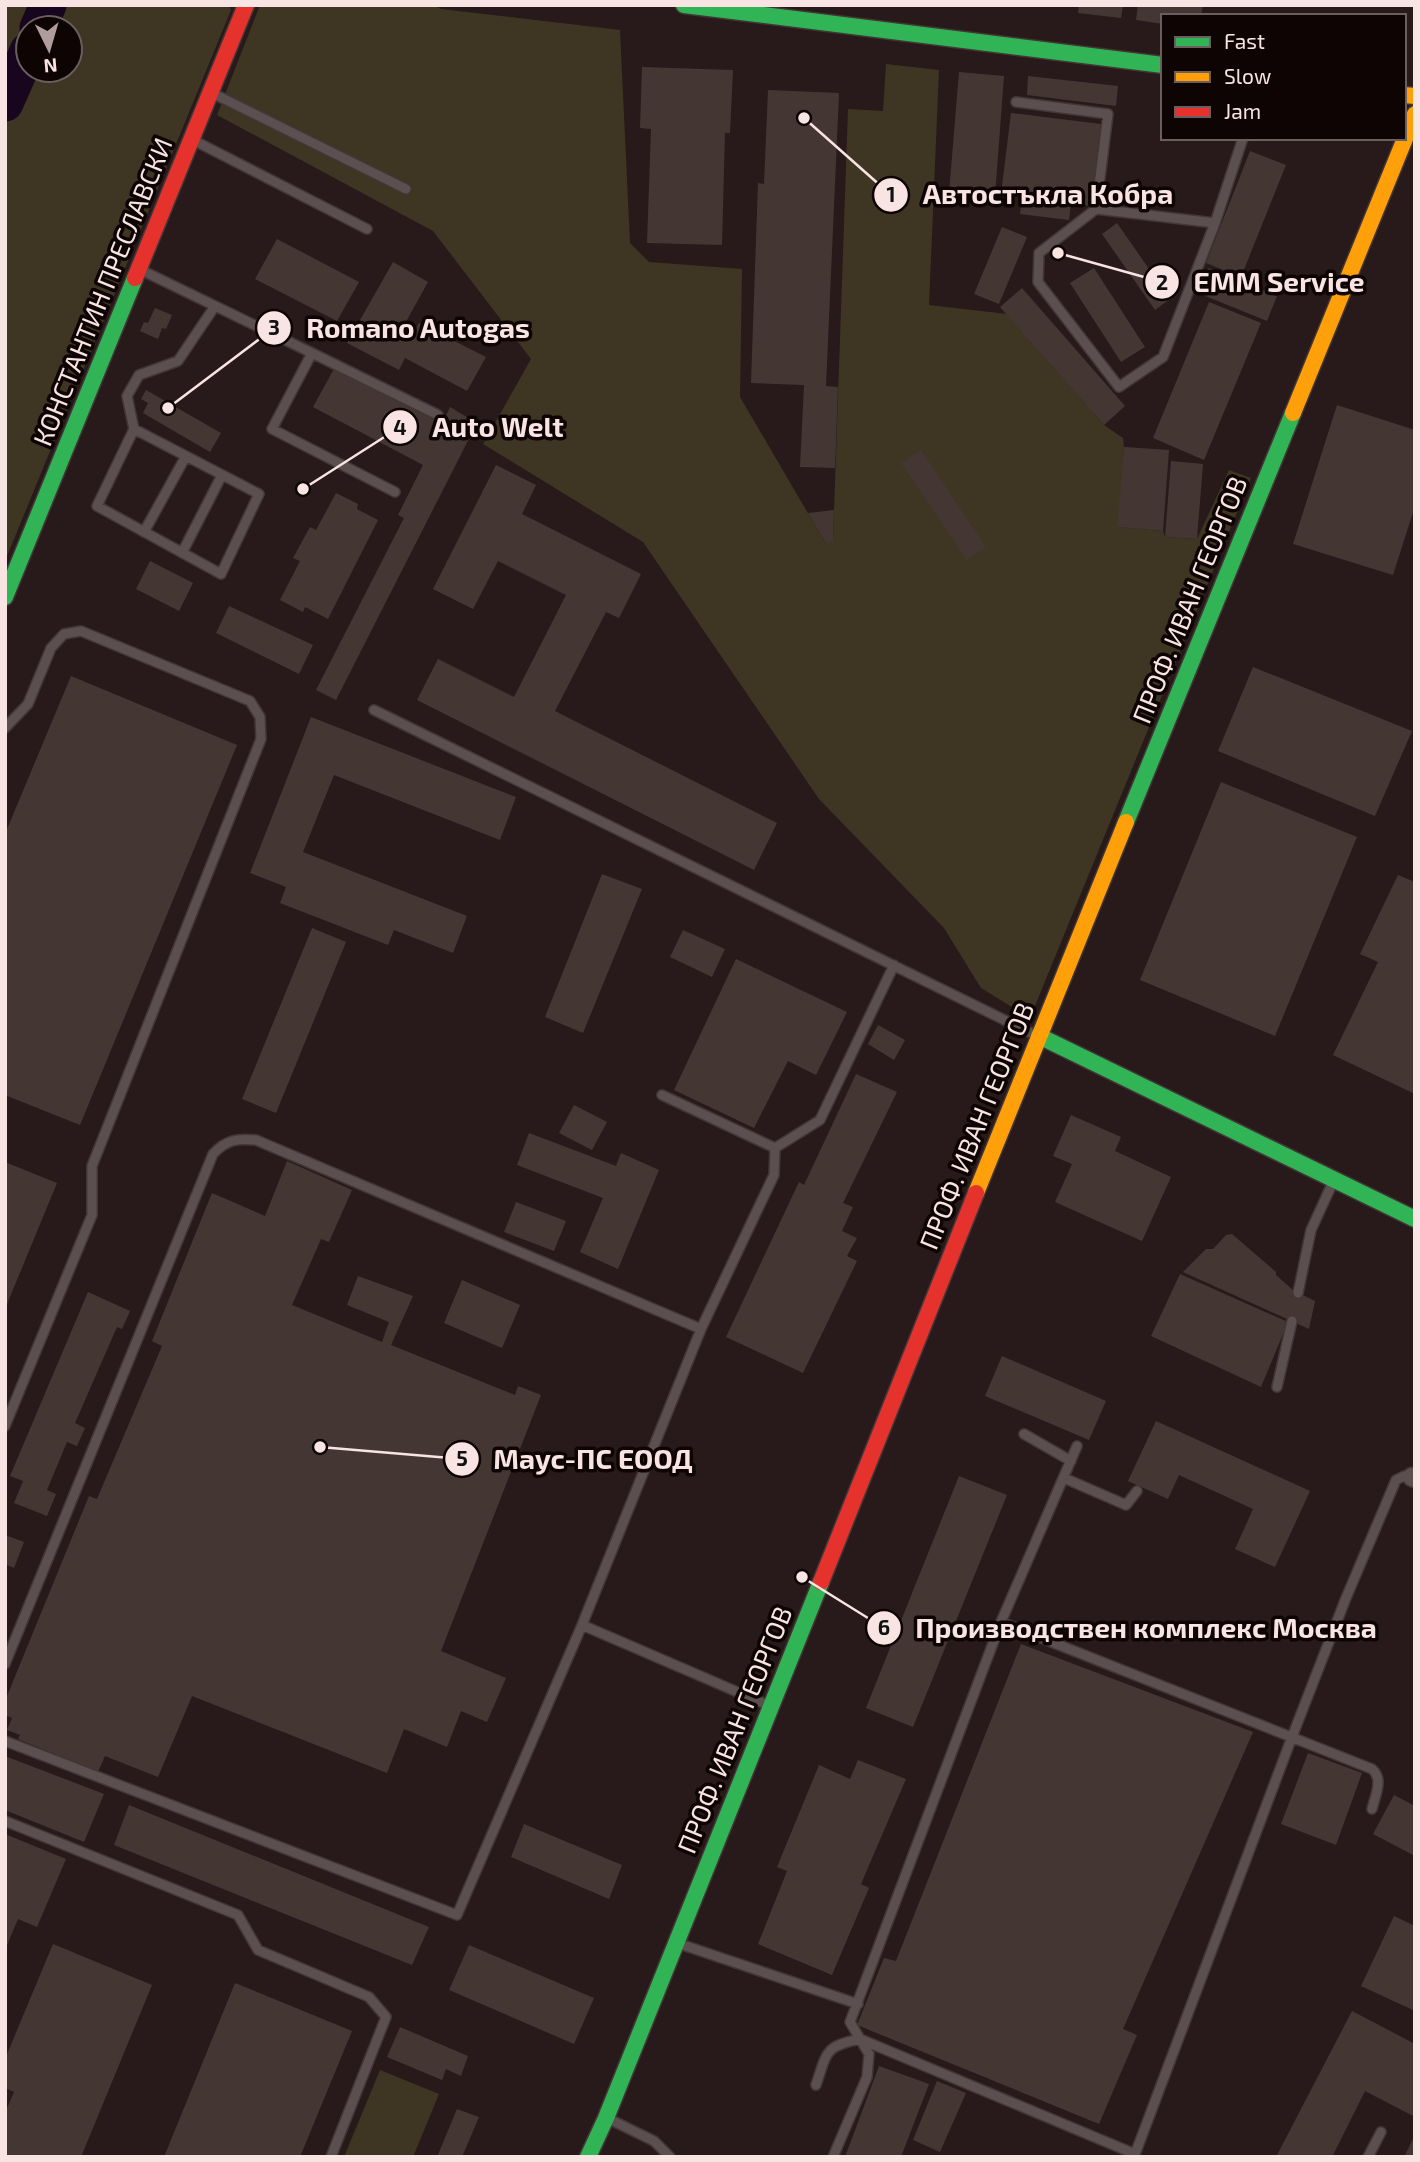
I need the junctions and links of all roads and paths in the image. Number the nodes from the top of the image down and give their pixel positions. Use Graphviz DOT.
graph roads {
  1 [pos="246,5"];
  2 [pos="684,5"];
  3 [pos="1161,65"];
  4 [pos="210,92"];
  5 [pos="1016,102"];
  6 [pos="1415,114"];
  7 [pos="1406,137"];
  8 [pos="191,139"];
  9 [pos="1242,140"];
  10 [pos="1405,140"];
  11 [pos="1387,145"];
  12 [pos="1392,172"];
  13 [pos="406,189"];
  14 [pos="1096,209"];
  15 [pos="1215,223"];
  16 [pos="367,229"];
  17 [pos="138,268"];
  18 [pos="215,306"];
  19 [pos="312,353"];
  20 [pos="438,415"];
  21 [pos="134,429"];
  22 [pos="186,456"];
  23 [pos="222,475"];
  24 [pos="395,492"];
  25 [pos="144,532"];
  26 [pos="182,553"];
  27 [pos="5,597"];
  28 [pos="374,710"];
  29 [pos="5,728"];
  30 [pos="894,965"];
  31 [pos="1038,1036"];
  32 [pos="662,1095"];
  33 [pos="775,1148"];
  34 [pos="1334,1181"];
  35 [pos="1415,1219"];
  36 [pos="1298,1293"];
  37 [pos="1292,1321"];
  38 [pos="701,1329"];
  39 [pos="1277,1387"];
  40 [pos="5,1426"];
  41 [pos="1024,1434"];
  42 [pos="1077,1446"];
  43 [pos="1071,1461"];
  44 [pos="1413,1477"];
  45 [pos="1064,1478"];
  46 [pos="1138,1491"];
  47 [pos="1001,1622"];
  48 [pos="582,1625"];
  49 [pos="5,1664"];
  50 [pos="771,1707"];
  51 [pos="1292,1737"];
  52 [pos="5,1741"];
  53 [pos="1372,1810"];
  54 [pos="5,1821"];
  55 [pos="675,1942"];
  56 [pos="858,2004"];
  57 [pos="860,2039"];
  58 [pos="816,2085"];
  59 [pos="606,2118"];
  60 [pos="1381,2132"];
  61 [pos="1134,2155"];
  62 [pos="331,2157"];
  63 [pos="587,2157"];
  64 [pos="670,2157"];
  65 [pos="833,2157"];
  66 [pos="1368,2157"];
  1 -- 4 [label="street, КОНСТАНТИН ПРЕСЛАВСКИ"];
  2 -- 3 [label="street"];
  4 -- 8 [label="street, КОНСТАНТИН ПРЕСЛАВСКИ"];
  4 -- 13 [label="lane"];
  5 -- 14 [label="lane"];
  6 -- 7 [label="street, ПРОФ. ИВАН ГЕОРГОВ"];
  8 -- 16 [label="lane"];
  8 -- 17 [label="street, КОНСТАНТИН ПРЕСЛАВСКИ"];
  9 -- 15 [label="lane"];
  10 -- 12 [label="street, ПРОФ. ИВАН ГЕОРГОВ"];
  11 -- 12 [label="street"];
  12 -- 31 [label="street, ПРОФ. ИВАН ГЕОРГОВ"];
  14 -- 15 [label="lane"];
  14 -- 15 [label="lane"];
  17 -- 18 [label="lane"];
  17 -- 27 [label="street, КОНСТАНТИН ПРЕСЛАВСКИ"];
  18 -- 19 [label="lane"];
  18 -- 21 [label="lane"];
  19 -- 20 [label="lane"];
  19 -- 24 [label="lane"];
  21 -- 22 [label="lane"];
  21 -- 25 [label="lane"];
  22 -- 23 [label="lane"];
  22 -- 25 [label="lane"];
  23 -- 26 [label="lane"];
  23 -- 26 [label="lane"];
  25 -- 26 [label="lane"];
  28 -- 30 [label="lane"];
  29 -- 40 [label="lane"];
  30 -- 31 [label="lane"];
  30 -- 33 [label="lane"];
  31 -- 34 [label="street"];
  31 -- 50 [label="street, ПРОФ. ИВАН ГЕОРГОВ"];
  32 -- 33 [label="lane"];
  33 -- 38 [label="lane"];
  34 -- 35 [label="street"];
  34 -- 36 [label="lane"];
  37 -- 39 [label="lane"];
  38 -- 48 [label="lane"];
  38 -- 49 [label="lane"];
  41 -- 43 [label="lane"];
  42 -- 43 [label="lane"];
  43 -- 45 [label="lane"];
  44 -- 51 [label="lane"];
  45 -- 46 [label="lane"];
  45 -- 47 [label="lane"];
  47 -- 51 [label="lane"];
  47 -- 56 [label="lane"];
  48 -- 50 [label="lane"];
  48 -- 52 [label="lane"];
  50 -- 55 [label="street, ПРОФ. ИВАН ГЕОРГОВ"];
  51 -- 53 [label="lane"];
  51 -- 61 [label="lane"];
  54 -- 62 [label="lane"];
  55 -- 56 [label="lane"];
  55 -- 59 [label="street, ПРОФ. ИВАН ГЕОРГОВ"];
  56 -- 57 [label="lane"];
  57 -- 58 [label="lane"];
  57 -- 61 [label="lane"];
  57 -- 65 [label="lane"];
  59 -- 63 [label="street, ПРОФ. ИВАН ГЕОРГОВ"];
  59 -- 64 [label="lane"];
  60 -- 66 [label="lane"];
}
